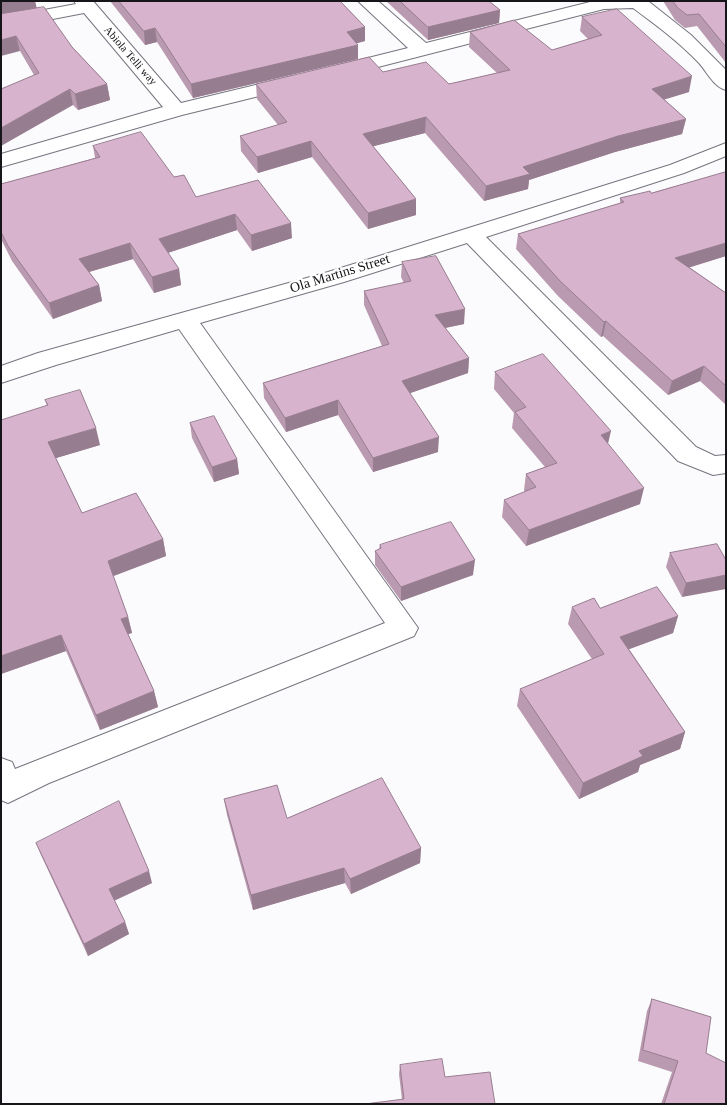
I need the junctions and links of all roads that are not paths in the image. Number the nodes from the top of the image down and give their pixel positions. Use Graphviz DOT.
graph roads {
  1 [pos="367,1"];
  2 [pos="636,2"];
  3 [pos="85,4"];
  4 [pos="1,24"];
  5 [pos="423,51"];
  6 [pos="726,84"];
  7 [pos="176,110"];
  8 [pos="726,149"];
  9 [pos="1,161"];
  10 [pos="470,233"];
  11 [pos="185,320"];
  12 [pos="1,375"];
  13 [pos="726,464"];
  14 [pos="4,785"];
  1 -- 5 [label="street"];
  2 -- 5 [label="street"];
  2 -- 6 [label="street"];
  3 -- 4 [label="street"];
  3 -- 7 [label="street, Abiola Telli way"];
  5 -- 7 [label="street"];
  7 -- 9 [label="street"];
  8 -- 10 [label="street, Ola Martins Street"];
  10 -- 11 [label="street, Ola Martins Street"];
  10 -- 13 [label="street"];
  11 -- 12 [label="street, Ola Martins Street"];
  11 -- 14 [label="street"];
}
